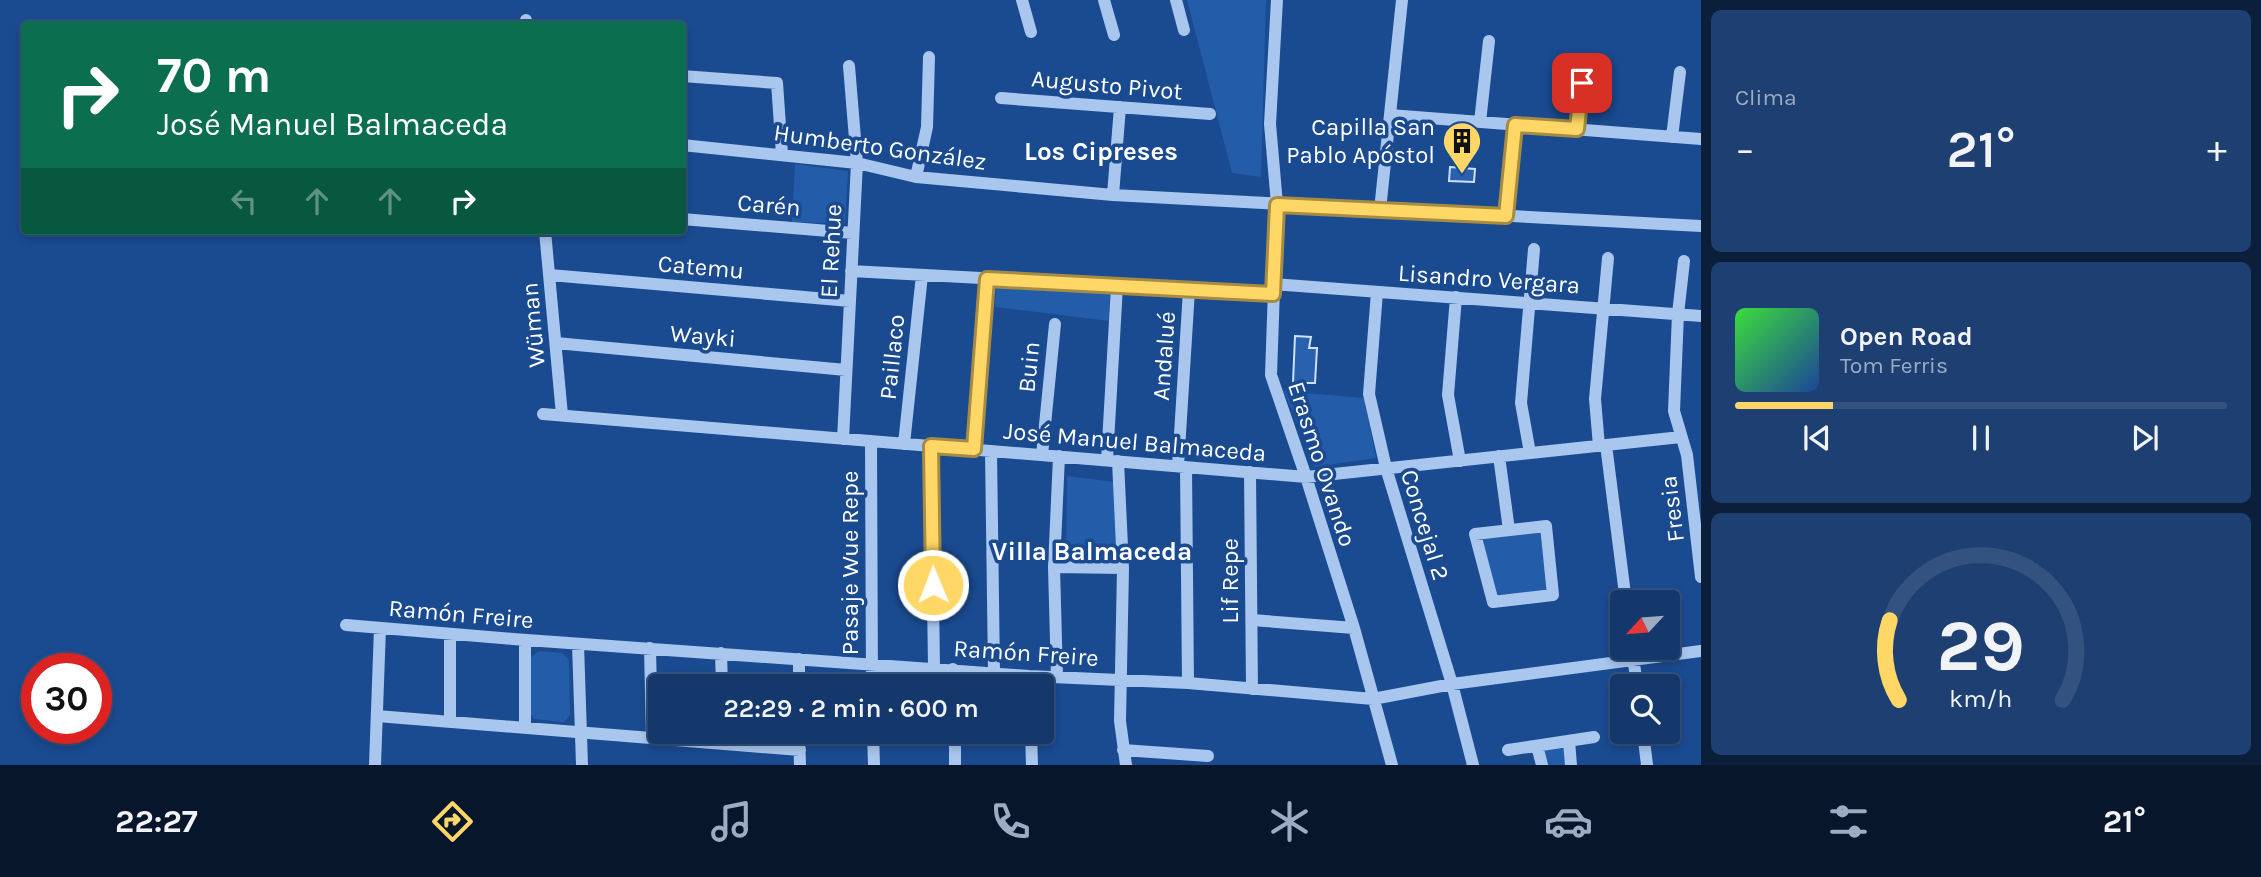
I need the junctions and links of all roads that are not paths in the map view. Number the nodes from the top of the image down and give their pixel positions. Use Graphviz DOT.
graph roads {
  1 [pos="1022,0"];
  2 [pos="1104,0"];
  3 [pos="1176,0"];
  4 [pos="1277,0"];
  5 [pos="1402,0"];
  6 [pos="1184,30"];
  7 [pos="1031,32"];
  8 [pos="1114,35"];
  9 [pos="1489,41"];
  10 [pos="929,57"];
  11 [pos="1585,60"];
  12 [pos="849,66"];
  13 [pos="1680,72"];
  14 [pos="686,76"];
  15 [pos="1001,98"];
  16 [pos="1120,107"];
  17 [pos="1210,114"];
  18 [pos="1390,115"];
  19 [pos="1480,122"];
  20 [pos="1515,125"];
  21 [pos="1577,129"];
  22 [pos="1672,137"];
  23 [pos="1701,139"];
  24 [pos="686,145"];
  25 [pos="782,154"];
  26 [pos="857,163"];
  27 [pos="916,177"];
  28 [pos="1113,195"];
  29 [pos="1277,205"];
  30 [pos="1380,210"];
  31 [pos="1506,216"];
  32 [pos="686,219"];
  33 [pos="1701,226"];
  34 [pos="853,233"];
  35 [pos="545,235"];
  36 [pos="1534,249"];
  37 [pos="1608,258"];
  38 [pos="1684,261"];
  39 [pos="851,271"];
  40 [pos="550,275"];
  41 [pos="922,275"];
  42 [pos="987,279"];
  43 [pos="1117,286"];
  44 [pos="1273,289"];
  45 [pos="1189,290"];
  46 [pos="1377,292"];
  47 [pos="1456,298"];
  48 [pos="849,301"];
  49 [pos="1529,303"];
  50 [pos="1603,309"];
  51 [pos="1678,314"];
  52 [pos="1701,316"];
  53 [pos="1055,324"];
  54 [pos="556,343"];
  55 [pos="846,370"];
  56 [pos="543,414"];
  57 [pos="562,415"];
  58 [pos="1681,438"];
  59 [pos="843,439"];
  60 [pos="871,441"];
  61 [pos="904,444"];
  62 [pos="931,446"];
  63 [pos="1603,446"];
  64 [pos="974,449"];
  65 [pos="991,451"];
  66 [pos="1530,453"];
  67 [pos="1042,455"];
  68 [pos="1059,456"];
  69 [pos="1499,457"];
  70 [pos="1113,461"];
  71 [pos="1460,461"];
  72 [pos="1182,467"];
  73 [pos="1386,468"];
  74 [pos="1250,472"];
  75 [pos="1306,477"];
  76 [pos="1509,530"];
  77 [pos="1055,567"];
  78 [pos="1123,568"];
  79 [pos="1701,577"];
  80 [pos="1624,590"];
  81 [pos="1252,620"];
  82 [pos="346,625"];
  83 [pos="380,628"];
  84 [pos="1354,628"];
  85 [pos="450,634"];
  86 [pos="525,640"];
  87 [pos="578,644"];
  88 [pos="650,649"];
  89 [pos="1701,651"];
  90 [pos="1680,652"];
  91 [pos="721,653"];
  92 [pos="1610,658"];
  93 [pos="799,659"];
  94 [pos="872,663"];
  95 [pos="934,668"];
  96 [pos="953,669"];
  97 [pos="994,672"];
  98 [pos="651,674"];
  99 [pos="722,674"];
  100 [pos="799,674"];
  101 [pos="872,674"];
  102 [pos="953,674"];
  103 [pos="1002,674"];
  104 [pos="1054,677"];
  105 [pos="1057,677"];
  106 [pos="1122,680"];
  107 [pos="1188,683"];
  108 [pos="1452,684"];
  109 [pos="1252,689"];
  110 [pos="1373,699"];
  111 [pos="377,716"];
  112 [pos="450,722"];
  113 [pos="525,728"];
  114 [pos="581,732"];
  115 [pos="1594,737"];
  116 [pos="648,738"];
  117 [pos="1569,741"];
  118 [pos="762,744"];
  119 [pos="800,744"];
  120 [pos="873,744"];
  121 [pos="955,744"];
  122 [pos="1031,744"];
  123 [pos="1644,744"];
  124 [pos="1537,746"];
  125 [pos="800,750"];
  126 [pos="1123,750"];
  127 [pos="1508,750"];
  128 [pos="1208,756"];
  129 [pos="375,765"];
  130 [pos="582,765"];
  131 [pos="800,765"];
  132 [pos="874,765"];
  133 [pos="956,765"];
  134 [pos="1032,765"];
  135 [pos="1125,765"];
  136 [pos="1392,765"];
  137 [pos="1473,765"];
  138 [pos="1542,765"];
  139 [pos="1571,765"];
  140 [pos="1647,765"];
  1 -- 7 [label="street"];
  2 -- 8 [label="street"];
  3 -- 6 [label="street"];
  4 -- 29 [label="street, Erasmo Ovando"];
  5 -- 18 [label="street"];
  9 -- 19 [label="street"];
  10 -- 27 [label="street"];
  11 -- 21 [label="street"];
  12 -- 26 [label="street, El Rehue"];
  13 -- 22 [label="street"];
  14 -- 25 [label="street"];
  15 -- 16 [label="street, Augusto Pivot"];
  16 -- 17 [label="street, Augusto Pivot"];
  16 -- 28 [label="street"];
  18 -- 19 [label="street"];
  18 -- 30 [label="street"];
  19 -- 20 [label="street"];
  20 -- 21 [label="street"];
  20 -- 31 [label="street"];
  21 -- 22 [label="street"];
  22 -- 23 [label="street"];
  24 -- 25 [label="street, Humberto González"];
  25 -- 26 [label="street, Humberto González"];
  26 -- 27 [label="street, Humberto González"];
  26 -- 34 [label="street, El Rehue"];
  27 -- 28 [label="street, Humberto González"];
  28 -- 29 [label="street, Humberto González"];
  29 -- 30 [label="street, Humberto González"];
  29 -- 44 [label="street, Erasmo Ovando"];
  30 -- 31 [label="street, Humberto González"];
  31 -- 33 [label="street, Humberto González"];
  32 -- 34 [label="street, Carén"];
  34 -- 39 [label="street, El Rehue"];
  35 -- 40 [label="street, Wüman"];
  36 -- 49 [label="street"];
  37 -- 50 [label="street"];
  38 -- 51 [label="street, Fresia"];
  39 -- 41 [label="street, Lisandro Vergara"];
  39 -- 48 [label="street, El Rehue"];
  40 -- 48 [label="street, Catemu"];
  40 -- 54 [label="street, Wüman"];
  41 -- 42 [label="street, Lisandro Vergara"];
  41 -- 61 [label="street, Paillaco"];
  42 -- 43 [label="street, Lisandro Vergara"];
  42 -- 64 [label="street"];
  43 -- 45 [label="street, Lisandro Vergara"];
  43 -- 70 [label="street"];
  44 -- 45 [label="street, Lisandro Vergara"];
  44 -- 46 [label="street, Lisandro Vergara"];
  44 -- 75 [label="street, Erasmo Ovando"];
  45 -- 72 [label="street, Andalué"];
  46 -- 47 [label="street, Lisandro Vergara"];
  46 -- 73 [label="street, Concejal 2"];
  47 -- 49 [label="street, Lisandro Vergara"];
  47 -- 71 [label="street"];
  48 -- 55 [label="street, El Rehue"];
  49 -- 50 [label="street, Lisandro Vergara"];
  49 -- 66 [label="street"];
  50 -- 51 [label="street, Lisandro Vergara"];
  50 -- 63 [label="street"];
  51 -- 52 [label="street, Lisandro Vergara"];
  51 -- 58 [label="street, Fresia"];
  53 -- 67 [label="street, Buin"];
  54 -- 55 [label="street, Wayki"];
  54 -- 57 [label="street, Wüman"];
  55 -- 59 [label="street, El Rehue"];
  56 -- 57 [label="street, José Manuel Balmaceda"];
  57 -- 59 [label="street, José Manuel Balmaceda"];
  58 -- 63 [label="street, José Manuel Balmaceda"];
  58 -- 79 [label="street, Fresia"];
  59 -- 60 [label="street, José Manuel Balmaceda"];
  60 -- 61 [label="street, José Manuel Balmaceda"];
  60 -- 94 [label="street, Pasaje Wue Repe"];
  61 -- 62 [label="street, José Manuel Balmaceda"];
  62 -- 64 [label="street, José Manuel Balmaceda"];
  62 -- 95 [label="street"];
  63 -- 66 [label="street, José Manuel Balmaceda"];
  63 -- 80 [label="street"];
  64 -- 65 [label="street, José Manuel Balmaceda"];
  65 -- 67 [label="street, José Manuel Balmaceda"];
  65 -- 97 [label="street"];
  66 -- 69 [label="street, José Manuel Balmaceda"];
  67 -- 68 [label="street, José Manuel Balmaceda"];
  68 -- 70 [label="street, José Manuel Balmaceda"];
  68 -- 77 [label="street"];
  69 -- 71 [label="street, José Manuel Balmaceda"];
  69 -- 76 [label="street"];
  70 -- 72 [label="street, José Manuel Balmaceda"];
  70 -- 78 [label="street"];
  71 -- 73 [label="street, José Manuel Balmaceda"];
  72 -- 74 [label="street, José Manuel Balmaceda"];
  72 -- 107 [label="street, Andalué"];
  73 -- 75 [label="street, José Manuel Balmaceda"];
  73 -- 108 [label="street, Concejal 2"];
  74 -- 75 [label="street, José Manuel Balmaceda"];
  74 -- 81 [label="street, Lif Repe"];
  75 -- 84 [label="street, Erasmo Ovando"];
  76 -- 76 [label="street"];
  77 -- 78 [label="street"];
  77 -- 105 [label="street"];
  78 -- 106 [label="street"];
  81 -- 84 [label="street"];
  81 -- 109 [label="street, Lif Repe"];
  82 -- 83 [label="street, Ramón Freire"];
  83 -- 85 [label="street, Ramón Freire"];
  83 -- 111 [label="street"];
  84 -- 110 [label="street, Erasmo Ovando"];
  85 -- 86 [label="street, Ramón Freire"];
  85 -- 112 [label="street"];
  86 -- 87 [label="street, Ramón Freire"];
  86 -- 113 [label="street"];
  87 -- 88 [label="street, Ramón Freire"];
  87 -- 114 [label="street"];
  88 -- 91 [label="street, Ramón Freire"];
  88 -- 98 [label="street"];
  89 -- 90 [label="street, Ramón Freire"];
  91 -- 93 [label="street, Ramón Freire"];
  91 -- 99 [label="street"];
  92 -- 108 [label="street, Ramón Freire"];
  93 -- 94 [label="street, Ramón Freire"];
  93 -- 100 [label="street"];
  94 -- 95 [label="street, Ramón Freire"];
  94 -- 101 [label="street, Pasaje Wue Repe"];
  95 -- 96 [label="street, Ramón Freire"];
  96 -- 97 [label="street, Ramón Freire"];
  96 -- 102 [label="street"];
  97 -- 103 [label="street, Ramón Freire"];
  104 -- 105 [label="street, Ramón Freire"];
  105 -- 106 [label="street, Ramón Freire"];
  106 -- 107 [label="street, Ramón Freire"];
  106 -- 126 [label="street"];
  107 -- 109 [label="street, Ramón Freire"];
  108 -- 110 [label="street, Ramón Freire"];
  108 -- 137 [label="street, Concejal 2"];
  109 -- 110 [label="street, Ramón Freire"];
  110 -- 136 [label="street, Erasmo Ovando"];
  111 -- 112 [label="street"];
  111 -- 129 [label="street"];
  112 -- 113 [label="street"];
  113 -- 114 [label="street"];
  114 -- 116 [label="street"];
  114 -- 130 [label="street"];
  115 -- 117 [label="street"];
  117 -- 124 [label="street"];
  117 -- 139 [label="street"];
  118 -- 125 [label="street"];
  119 -- 125 [label="street"];
  120 -- 132 [label="street"];
  121 -- 133 [label="street"];
  122 -- 134 [label="street"];
  123 -- 140 [label="street"];
  124 -- 127 [label="street"];
  124 -- 138 [label="street"];
  125 -- 131 [label="street"];
  126 -- 128 [label="street"];
  126 -- 135 [label="street"];
}
